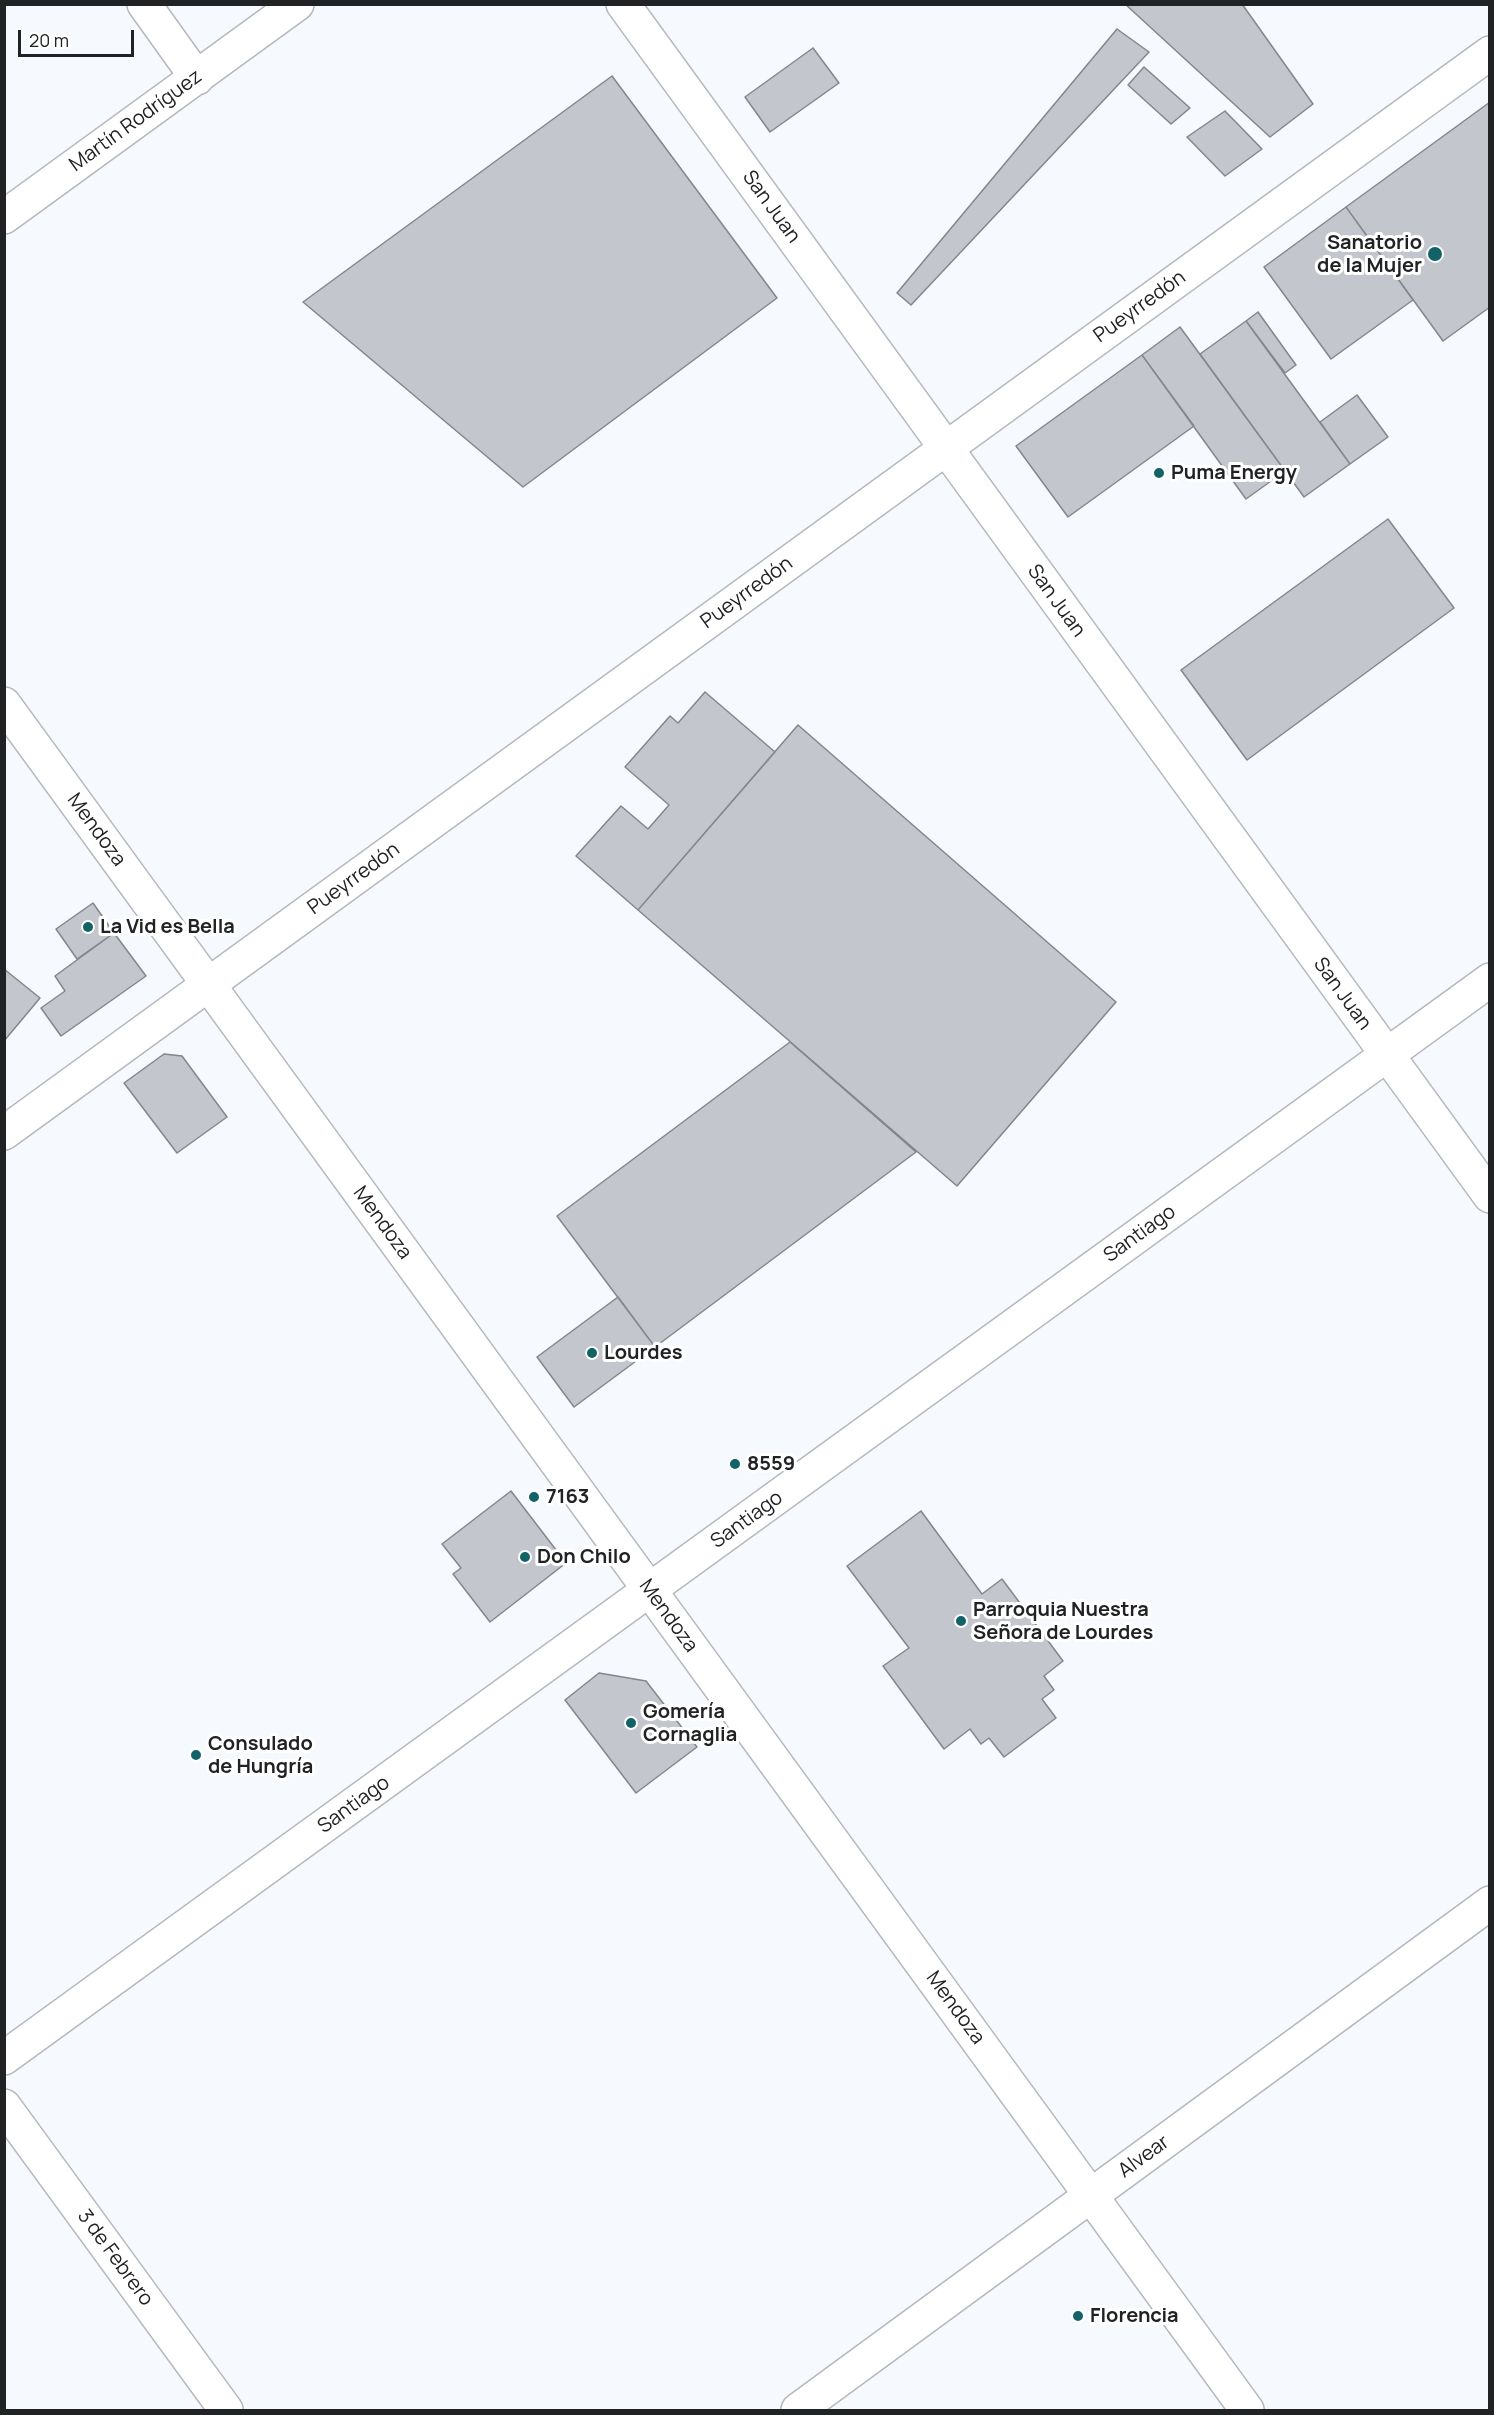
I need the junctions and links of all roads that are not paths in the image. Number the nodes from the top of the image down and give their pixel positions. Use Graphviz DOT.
graph roads {
  1 [pos="144,4"];
  2 [pos="297,4"];
  3 [pos="623,4"];
  4 [pos="1490,53"];
  5 [pos="196,78"];
  6 [pos="4,217"];
  7 [pos="946,448"];
  8 [pos="4,704"];
  9 [pos="1490,980"];
  10 [pos="208,985"];
  11 [pos="1387,1055"];
  12 [pos="4,1133"];
  13 [pos="1490,1196"];
  14 [pos="650,1590"];
  15 [pos="1490,1903"];
  16 [pos="4,2058"];
  17 [pos="4,2106"];
  18 [pos="1091,2195"];
  19 [pos="226,2410"];
  20 [pos="798,2410"];
  21 [pos="1247,2410"];
  1 -- 5 [label="street"];
  2 -- 5 [label="street, Martín Rodríguez"];
  3 -- 7 [label="street, San Juan"];
  4 -- 7 [label="street, Pueyrredón"];
  5 -- 6 [label="street, Martín Rodríguez"];
  7 -- 10 [label="street, Pueyrredón"];
  7 -- 11 [label="street, San Juan"];
  8 -- 10 [label="street, Mendoza"];
  9 -- 11 [label="street, Santiago"];
  10 -- 12 [label="street, Pueyrredón"];
  10 -- 14 [label="street, Mendoza"];
  11 -- 13 [label="street, San Juan"];
  11 -- 14 [label="street, Santiago"];
  14 -- 16 [label="street, Santiago"];
  14 -- 18 [label="street, Mendoza"];
  15 -- 18 [label="street, Alvear"];
  17 -- 19 [label="street, 3 de Febrero"];
  18 -- 20 [label="street, Alvear"];
  18 -- 21 [label="street, Mendoza"];
}
